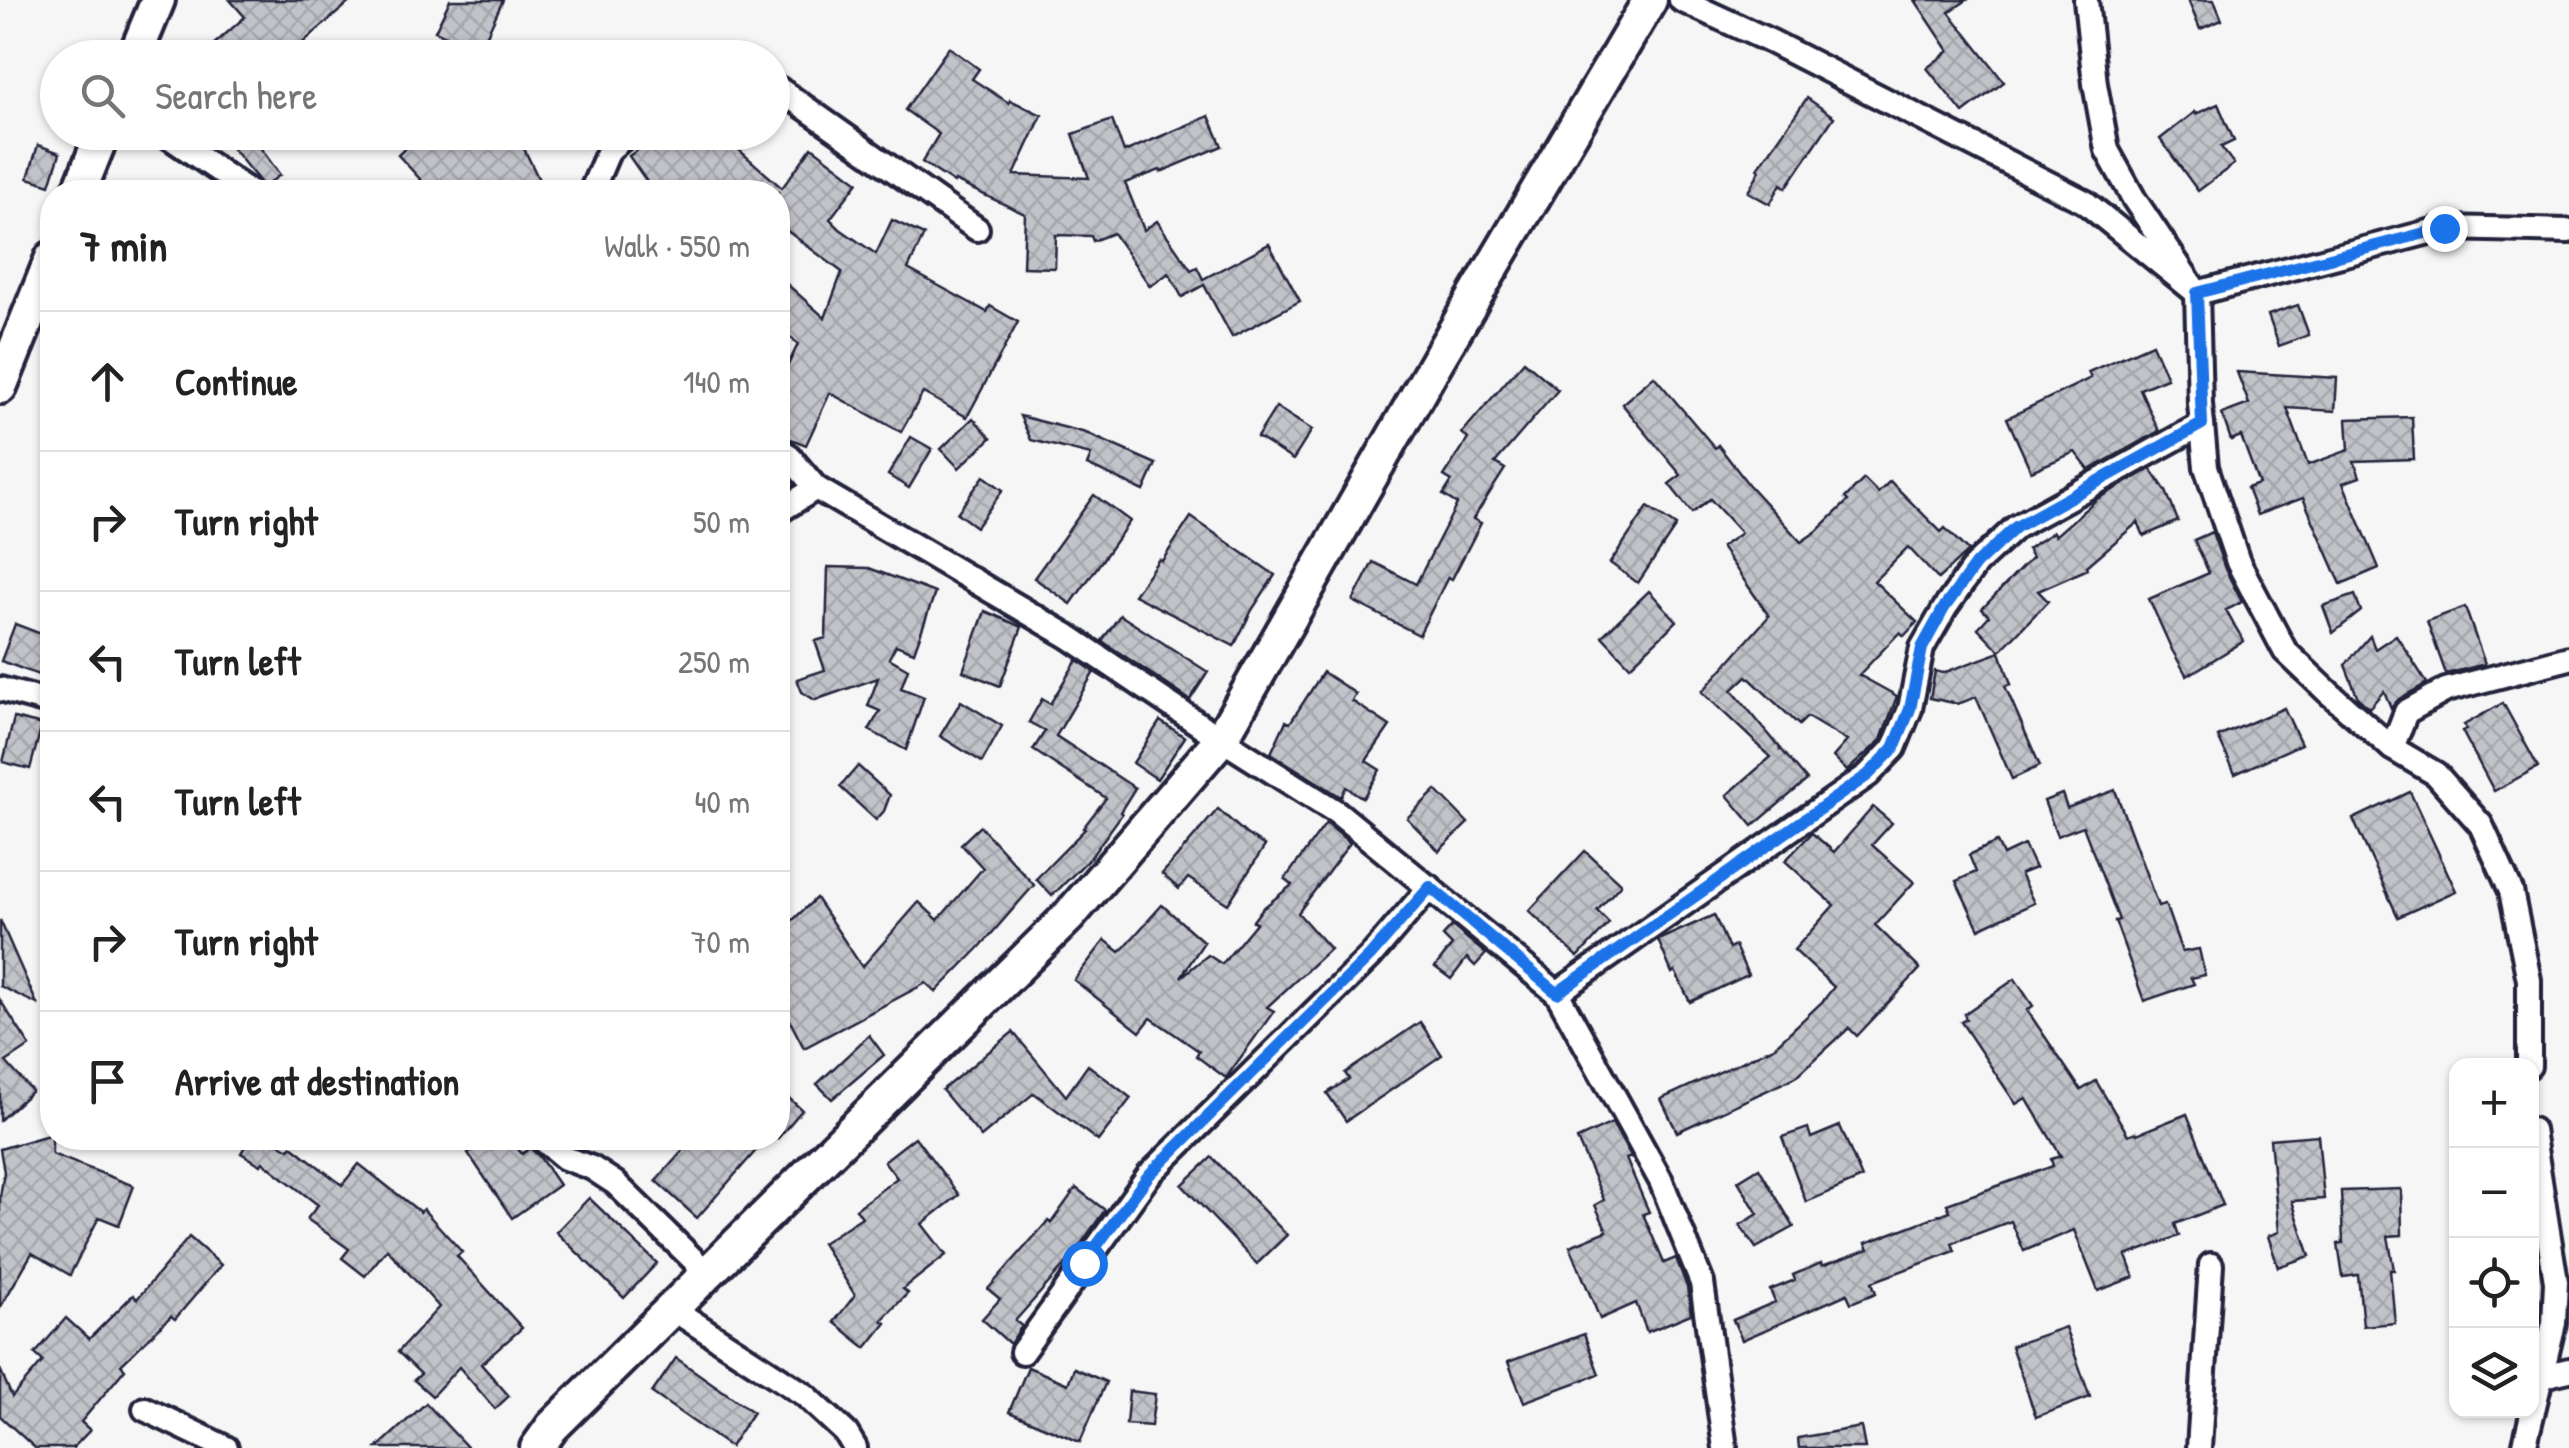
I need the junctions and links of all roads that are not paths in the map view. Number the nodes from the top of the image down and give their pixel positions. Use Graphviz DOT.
graph roads {
  1 [pos="158,0"];
  2 [pos="1650,0"];
  3 [pos="1681,0"];
  4 [pos="2086,0"];
  5 [pos="141,40"];
  6 [pos="790,98"];
  7 [pos="96,150"];
  8 [pos="188,150"];
  9 [pos="608,150"];
  10 [pos="84,180"];
  11 [pos="232,180"];
  12 [pos="596,180"];
  13 [pos="977,229"];
  14 [pos="2569,231"];
  15 [pos="40,288"];
  16 [pos="2197,293"];
  17 [pos="0,387"];
  18 [pos="2202,424"];
  19 [pos="790,457"];
  20 [pos="816,488"];
  21 [pos="790,504"];
  22 [pos="2569,658"];
  23 [pos="0,689"];
  24 [pos="40,700"];
  25 [pos="1221,739"];
  26 [pos="2392,748"];
  27 [pos="1430,887"];
  28 [pos="1557,993"];
  29 [pos="2529,1058"];
  30 [pos="2535,1148"];
  31 [pos="555,1150"];
  32 [pos="2212,1265"];
  33 [pos="707,1273"];
  34 [pos="671,1308"];
  35 [pos="1022,1352"];
  36 [pos="2569,1370"];
  37 [pos="2543,1376"];
  38 [pos="145,1409"];
  39 [pos="226,1448"];
  40 [pos="536,1448"];
  41 [pos="855,1448"];
  42 [pos="1724,1448"];
  43 [pos="2199,1448"];
  44 [pos="2524,1448"];
  1 -- 5 [label="street"];
  2 -- 25 [label="street"];
  3 -- 16 [label="street"];
  4 -- 16 [label="street"];
  6 -- 13 [label="street"];
  7 -- 10 [label="street"];
  8 -- 11 [label="street"];
  9 -- 12 [label="street"];
  14 -- 16 [label="street"];
  15 -- 17 [label="street"];
  16 -- 18 [label="street"];
  18 -- 26 [label="street"];
  18 -- 28 [label="street"];
  19 -- 20 [label="street"];
  20 -- 21 [label="street"];
  20 -- 25 [label="street"];
  22 -- 26 [label="street"];
  23 -- 24 [label="street"];
  25 -- 27 [label="street"];
  25 -- 33 [label="street"];
  26 -- 29 [label="street"];
  27 -- 28 [label="street"];
  27 -- 35 [label="street"];
  28 -- 42 [label="street"];
  30 -- 37 [label="street"];
  31 -- 33 [label="street"];
  32 -- 43 [label="street"];
  33 -- 34 [label="street"];
  34 -- 40 [label="street"];
  34 -- 41 [label="street"];
  36 -- 37 [label="street"];
  37 -- 44 [label="street"];
  38 -- 39 [label="street"];
}
